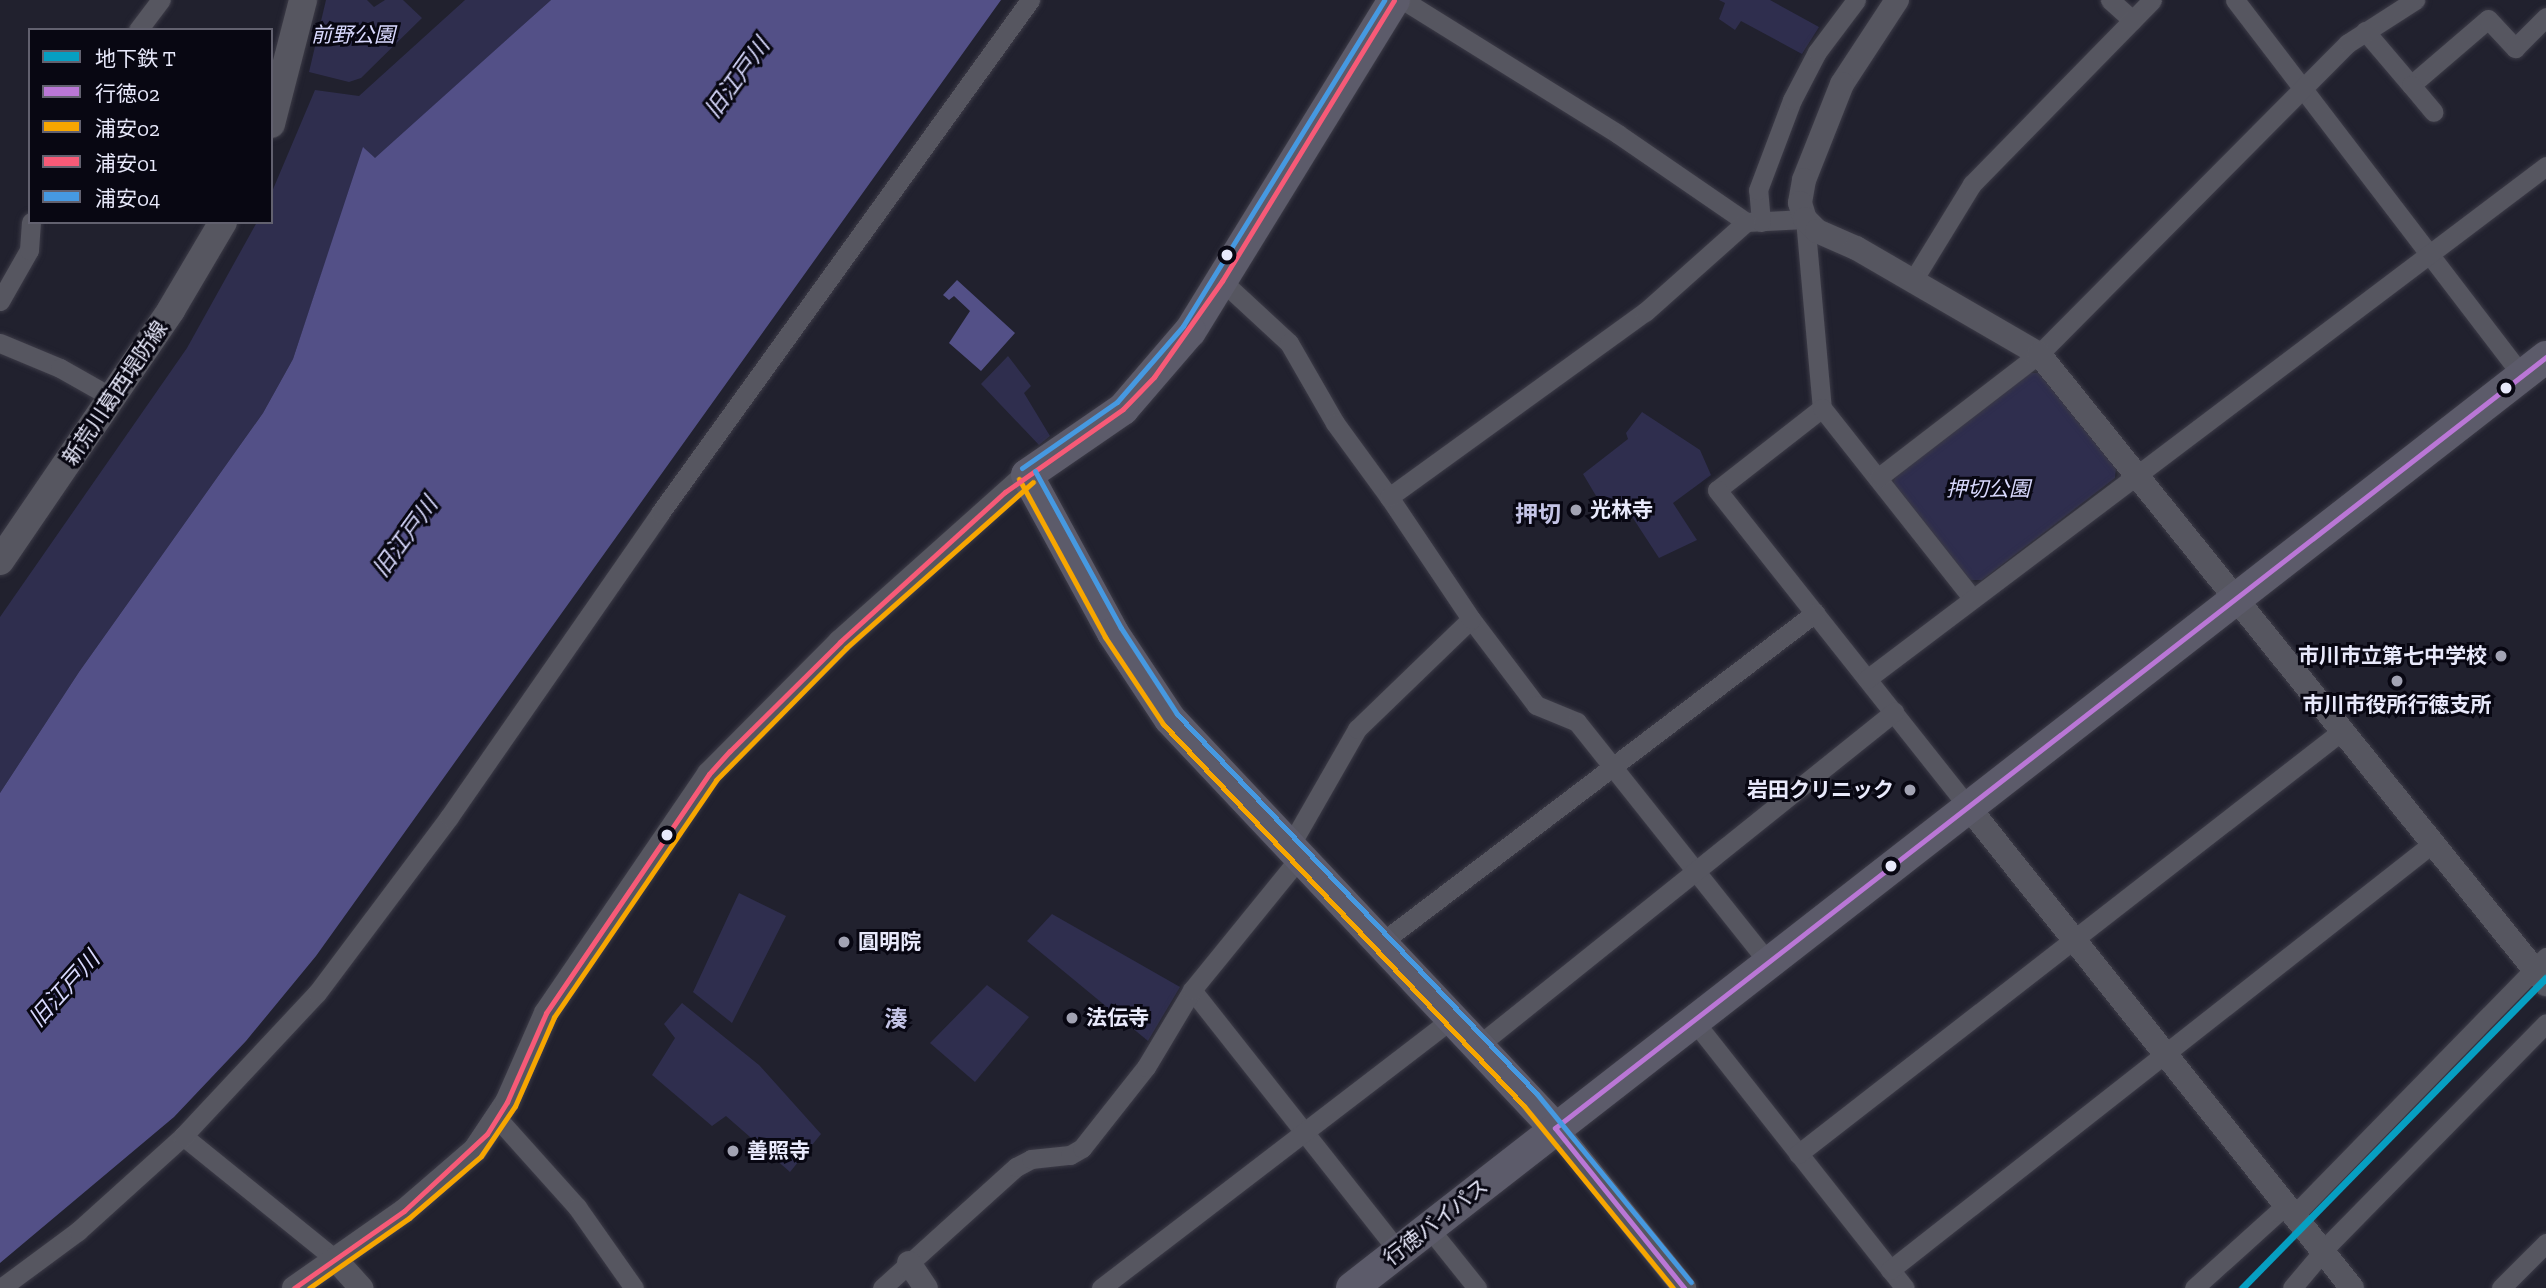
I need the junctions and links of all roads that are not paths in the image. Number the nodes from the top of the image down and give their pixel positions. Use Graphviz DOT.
graph roads {
  1 [pos="161,0"];
  2 [pos="303,0"];
  3 [pos="1030,0"];
  4 [pos="1394,0"];
  5 [pos="1403,0"];
  6 [pos="1856,0"];
  7 [pos="1897,0"];
  8 [pos="2110,0"];
  9 [pos="2152,0"];
  10 [pos="2235,0"];
  11 [pos="2414,0"];
  12 [pos="2546,17"];
  13 [pos="2132,20"];
  14 [pos="140,28"];
  15 [pos="2365,31"];
  16 [pos="2411,85"];
  17 [pos="2302,89"];
  18 [pos="2434,112"];
  19 [pos="273,116"];
  20 [pos="2546,166"];
  21 [pos="1805,219"];
  22 [pos="1753,222"];
  23 [pos="31,224"];
  24 [pos="222,224"];
  25 [pos="2426,253"];
  26 [pos="1222,281"];
  27 [pos="1912,282"];
  28 [pos="0,301"];
  29 [pos="0,343"];
  30 [pos="2039,354"];
  31 [pos="2534,366"];
  32 [pos="113,398"];
  33 [pos="1822,408"];
  34 [pos="2137,474"];
  35 [pos="1027,475"];
  36 [pos="1878,477"];
  37 [pos="1389,498"];
  38 [pos="0,561"];
  39 [pos="2235,598"];
  40 [pos="1973,599"];
  41 [pos="1815,613"];
  42 [pos="1471,619"];
  43 [pos="1867,679"];
  44 [pos="1894,712"];
  45 [pos="2343,730"];
  46 [pos="1613,767"];
  47 [pos="1969,808"];
  48 [pos="2433,843"];
  49 [pos="1295,851"];
  50 [pos="1693,869"];
  51 [pos="2076,941"];
  52 [pos="1382,943"];
  53 [pos="1768,962"];
  54 [pos="2542,970"];
  55 [pos="1192,990"];
  56 [pos="1454,1017"];
  57 [pos="1694,1021"];
  58 [pos="2546,1023"];
  59 [pos="1480,1044"];
  60 [pos="2164,1052"];
  61 [pos="498,1119"];
  62 [pos="1555,1128"];
  63 [pos="1305,1131"];
  64 [pos="183,1136"];
  65 [pos="1798,1154"];
  66 [pos="2290,1210"];
  67 [pos="1429,1228"];
  68 [pos="2546,1243"];
  69 [pos="1399,1252"];
  70 [pos="2323,1252"];
  71 [pos="336,1260"];
  72 [pos="909,1263"];
  73 [pos="1890,1270"];
  74 [pos="1,1288"];
  75 [pos="294,1288"];
  76 [pos="361,1288"];
  77 [pos="634,1288"];
  78 [pos="882,1288"];
  79 [pos="926,1288"];
  80 [pos="1101,1288"];
  81 [pos="1352,1288"];
  82 [pos="1477,1288"];
  83 [pos="1684,1288"];
  84 [pos="1905,1288"];
  85 [pos="2194,1288"];
  86 [pos="2292,1288"];
  87 [pos="2352,1288"];
  88 [pos="2501,1288"];
  1 -- 14 [label="street"];
  2 -- 19 [label="main road"];
  3 -- 64 [label="street"];
  4 -- 26 [label="main road"];
  5 -- 22 [label="street"];
  6 -- 22 [label="street"];
  7 -- 21 [label="street"];
  8 -- 13 [label="street"];
  9 -- 13 [label="street"];
  10 -- 17 [label="street"];
  11 -- 15 [label="street"];
  12 -- 16 [label="street"];
  13 -- 27 [label="street"];
  15 -- 16 [label="street"];
  15 -- 17 [label="street"];
  16 -- 18 [label="street"];
  17 -- 25 [label="street"];
  17 -- 30 [label="street"];
  20 -- 25 [label="street"];
  21 -- 22 [label="street"];
  21 -- 27 [label="street"];
  21 -- 33 [label="street"];
  22 -- 37 [label="street"];
  23 -- 28 [label="street"];
  24 -- 32 [label="main road, 新荒川葛西堤防線"];
  25 -- 31 [label="street"];
  25 -- 34 [label="street"];
  26 -- 35 [label="main road"];
  26 -- 37 [label="street"];
  27 -- 30 [label="street"];
  29 -- 32 [label="street"];
  30 -- 34 [label="street"];
  30 -- 36 [label="street"];
  31 -- 39 [label="main road, 行徳バイパス"];
  32 -- 38 [label="main road, 新荒川葛西堤防線"];
  33 -- 36 [label="street"];
  33 -- 41 [label="street"];
  34 -- 39 [label="street"];
  34 -- 40 [label="street"];
  35 -- 49 [label="main road"];
  35 -- 61 [label="street"];
  36 -- 40 [label="street"];
  37 -- 42 [label="street"];
  39 -- 45 [label="street"];
  39 -- 47 [label="main road, 行徳バイパス"];
  40 -- 43 [label="street"];
  41 -- 43 [label="street"];
  41 -- 46 [label="street"];
  42 -- 46 [label="street"];
  42 -- 49 [label="street"];
  43 -- 44 [label="street"];
  44 -- 47 [label="street"];
  44 -- 50 [label="street"];
  45 -- 48 [label="street"];
  45 -- 51 [label="street"];
  46 -- 50 [label="street"];
  46 -- 52 [label="street"];
  47 -- 51 [label="street"];
  47 -- 53 [label="main road, 行徳バイパス"];
  48 -- 54 [label="street"];
  48 -- 60 [label="street"];
  49 -- 52 [label="main road"];
  49 -- 55 [label="street"];
  50 -- 53 [label="street"];
  50 -- 59 [label="street"];
  51 -- 60 [label="street"];
  51 -- 65 [label="street"];
  52 -- 56 [label="main road"];
  53 -- 57 [label="main road, 行徳バイパス"];
  54 -- 66 [label="street"];
  55 -- 63 [label="street"];
  55 -- 72 [label="street"];
  56 -- 59 [label="main road"];
  56 -- 63 [label="street"];
  57 -- 62 [label="main road, 行徳バイパス"];
  57 -- 65 [label="street"];
  58 -- 70 [label="street"];
  59 -- 62 [label="main road"];
  60 -- 66 [label="street"];
  60 -- 73 [label="street"];
  61 -- 71 [label="street"];
  61 -- 77 [label="street"];
  62 -- 67 [label="main road, 行徳バイパス"];
  62 -- 83 [label="street"];
  63 -- 69 [label="street"];
  63 -- 80 [label="street"];
  64 -- 71 [label="street"];
  64 -- 74 [label="street"];
  65 -- 73 [label="street"];
  66 -- 70 [label="street"];
  66 -- 85 [label="street"];
  67 -- 69 [label="main road, 行徳バイパス"];
  67 -- 82 [label="street"];
  68 -- 88 [label="street"];
  69 -- 81 [label="main road, 行徳バイパス"];
  70 -- 86 [label="street"];
  70 -- 87 [label="street"];
  71 -- 75 [label="street"];
  71 -- 76 [label="street"];
  72 -- 78 [label="street"];
  72 -- 79 [label="street"];
  73 -- 84 [label="street"];
}
